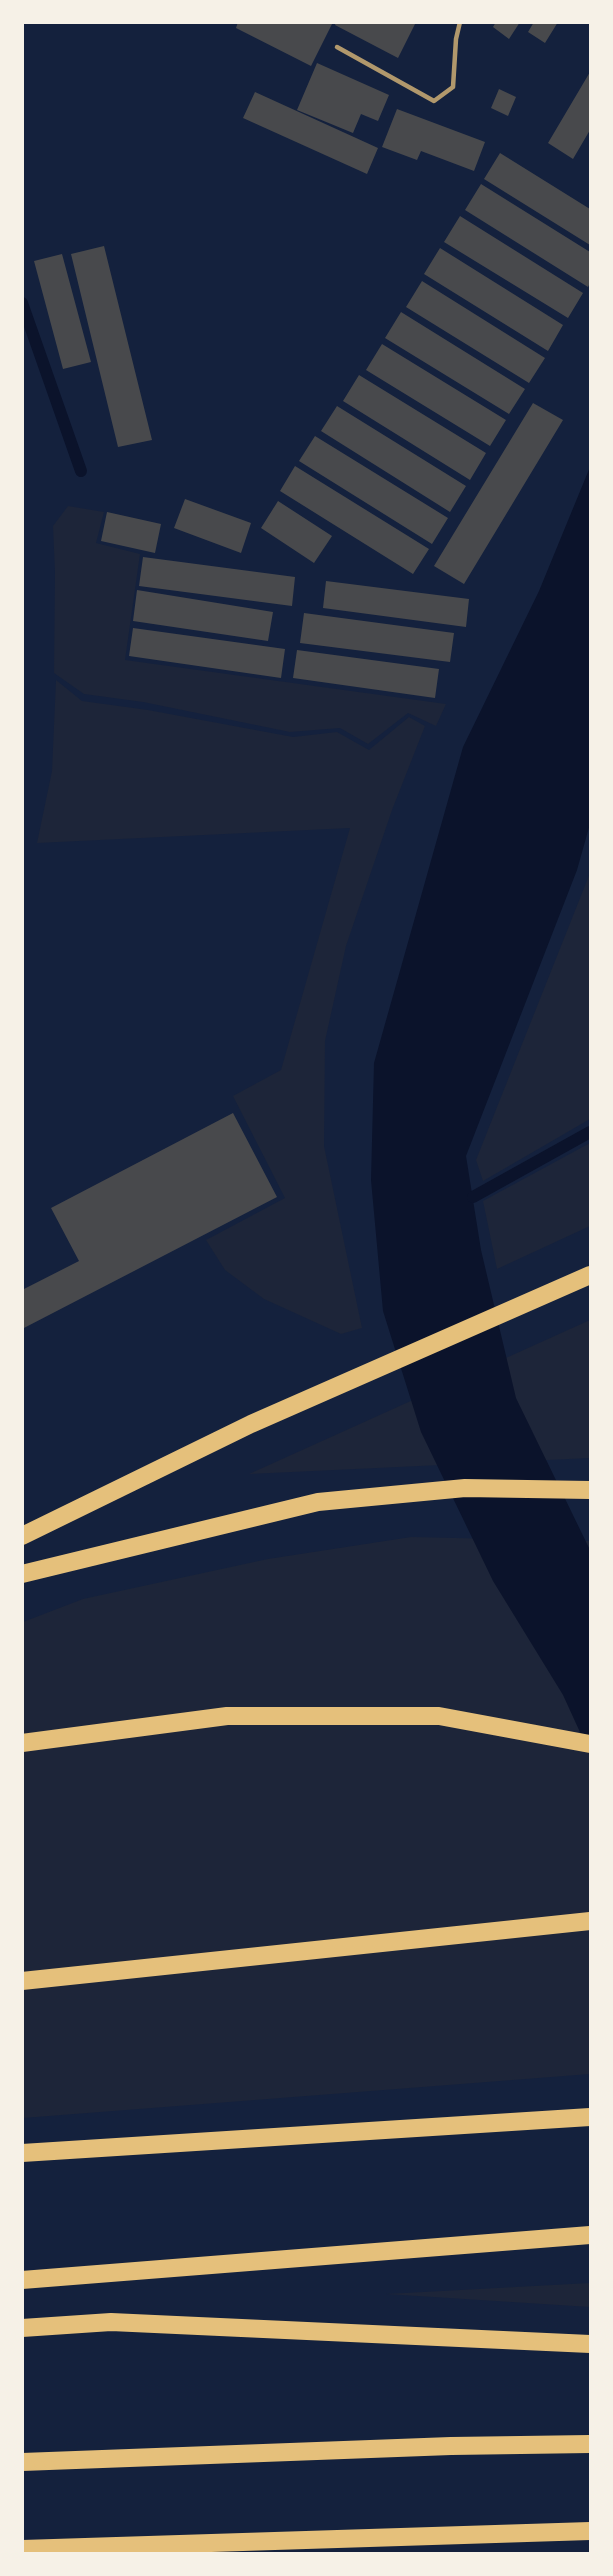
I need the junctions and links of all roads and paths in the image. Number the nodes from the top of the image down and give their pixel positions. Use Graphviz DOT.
graph roads {
  1 [pos="460,22"];
  2 [pos="337,46"];
  3 [pos="591,1275"];
  4 [pos="591,1490"];
  5 [pos="22,1536"];
  6 [pos="22,1574"];
  7 [pos="22,1743"];
  8 [pos="591,1744"];
  9 [pos="591,1921"];
  10 [pos="22,1981"];
  11 [pos="591,2117"];
  12 [pos="22,2153"];
  13 [pos="591,2235"];
  14 [pos="22,2280"];
  15 [pos="22,2328"];
  16 [pos="591,2344"];
  17 [pos="591,2444"];
  18 [pos="22,2462"];
  19 [pos="591,2531"];
  20 [pos="22,2549"];
  1 -- 2 [label="lane"];
  3 -- 5 [label="highway"];
  4 -- 6 [label="highway"];
  7 -- 8 [label="highway"];
  9 -- 10 [label="highway"];
  11 -- 12 [label="highway"];
  13 -- 14 [label="highway"];
  15 -- 16 [label="highway"];
  17 -- 18 [label="highway"];
  19 -- 20 [label="highway"];
}
